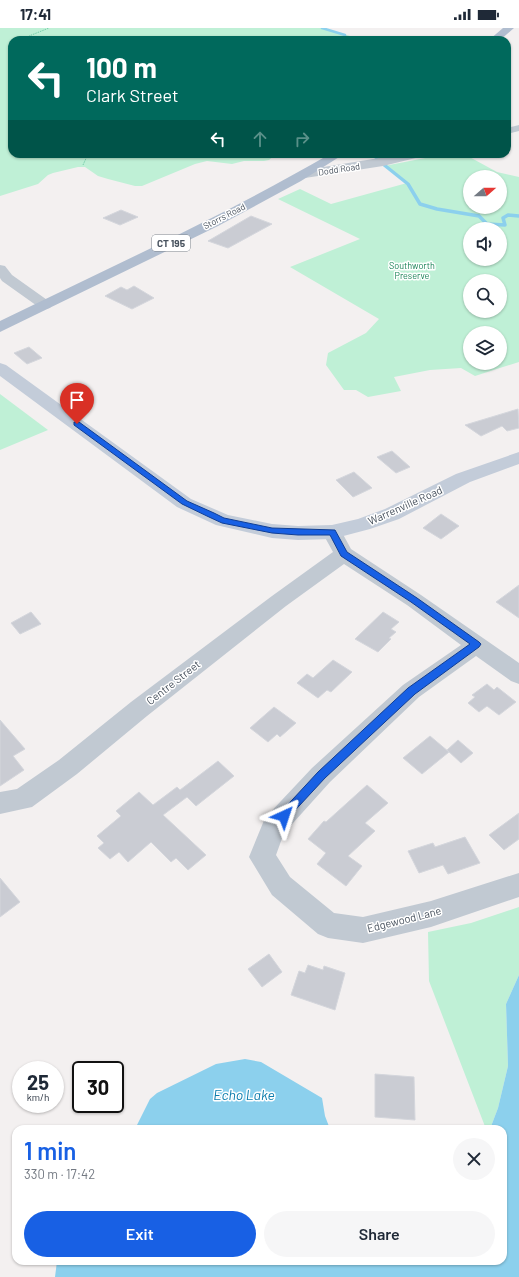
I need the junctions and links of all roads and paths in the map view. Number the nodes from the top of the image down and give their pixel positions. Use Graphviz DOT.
graph roads {
  1 [pos="49,28"];
  2 [pos="509,28"];
  3 [pos="28,36"];
  4 [pos="499,36"];
  5 [pos="86,158"];
  6 [pos="331,158"];
  7 [pos="401,158"];
  8 [pos="83,165"];
  9 [pos="305,174"];
  10 [pos="0,269"];
  11 [pos="45,305"];
  12 [pos="0,327"];
  13 [pos="0,368"];
  14 [pos="519,458"];
  15 [pos="332,532"];
  16 [pos="344,554"];
  17 [pos="476,644"];
  18 [pos="519,675"];
  19 [pos="0,802"];
  20 [pos="519,885"];
  1 -- 3 [label="path"];
  2 -- 4 [label="main road"];
  5 -- 8 [label="path"];
  6 -- 9 [label="main road, Storrs Road / CT 195"];
  7 -- 9 [label="street, Dodd Road"];
  9 -- 11 [label="main road, Storrs Road / CT 195"];
  10 -- 11 [label="street"];
  11 -- 12 [label="main road, Storrs Road / CT 195"];
  13 -- 15 [label="main road, Warrenville Road"];
  14 -- 15 [label="main road, Warrenville Road"];
  15 -- 16 [label="street"];
  16 -- 17 [label="street"];
  16 -- 19 [label="street, Centre Street"];
  17 -- 18 [label="street"];
  17 -- 20 [label="street, Edgewood Lane"];
}
